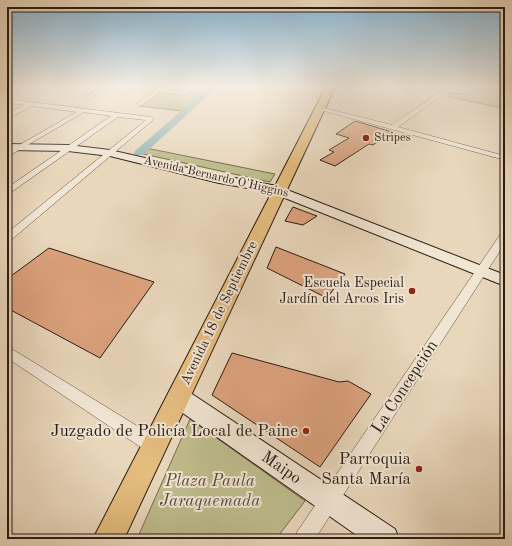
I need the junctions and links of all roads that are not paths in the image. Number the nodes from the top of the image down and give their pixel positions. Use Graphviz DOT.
graph roads {
  1 [pos="79,112"];
  2 [pos="95,112"];
  3 [pos="318,112"];
  4 [pos="337,112"];
  5 [pos="414,112"];
  6 [pos="116,115"];
  7 [pos="393,127"];
  8 [pos="7,146"];
  9 [pos="20,147"];
  10 [pos="68,148"];
  11 [pos="110,153"];
  12 [pos="7,155"];
  13 [pos="505,158"];
  14 [pos="280,191"];
  15 [pos="7,192"];
  16 [pos="505,235"];
  17 [pos="7,238"];
  18 [pos="481,272"];
  19 [pos="505,281"];
  20 [pos="7,351"];
  21 [pos="178,397"];
  22 [pos="154,446"];
  23 [pos="330,501"];
  24 [pos="108,539"];
  25 [pos="304,539"];
  26 [pos="385,539"];
  1 -- 9 [label="street"];
  2 -- 6 [label="street"];
  3 -- 14 [label="main road, Avenida 18 de Septiembre"];
  4 -- 7 [label="street"];
  5 -- 7 [label="street"];
  6 -- 10 [label="street"];
  6 -- 11 [label="street"];
  7 -- 13 [label="street"];
  8 -- 9 [label="street, Avenida Bernardo O'Higgins"];
  9 -- 10 [label="street, Avenida Bernardo O'Higgins"];
  9 -- 12 [label="street"];
  10 -- 11 [label="street, Avenida Bernardo O'Higgins"];
  10 -- 15 [label="street"];
  11 -- 14 [label="street, Avenida Bernardo O'Higgins"];
  11 -- 17 [label="street"];
  14 -- 18 [label="street, Avenida Bernardo O'Higgins"];
  14 -- 21 [label="main road, Avenida 18 de Septiembre"];
  16 -- 18 [label="street, La Concepción"];
  18 -- 19 [label="street, Avenida Bernardo O'Higgins"];
  18 -- 23 [label="street, La Concepción"];
  20 -- 22 [label="street"];
  21 -- 22 [label="main road, Avenida 18 de Septiembre"];
  21 -- 23 [label="street, Maipo"];
  22 -- 24 [label="main road, Avenida 18 de Septiembre"];
  23 -- 25 [label="street, La Concepción"];
  23 -- 26 [label="street, Maipo"];
}
